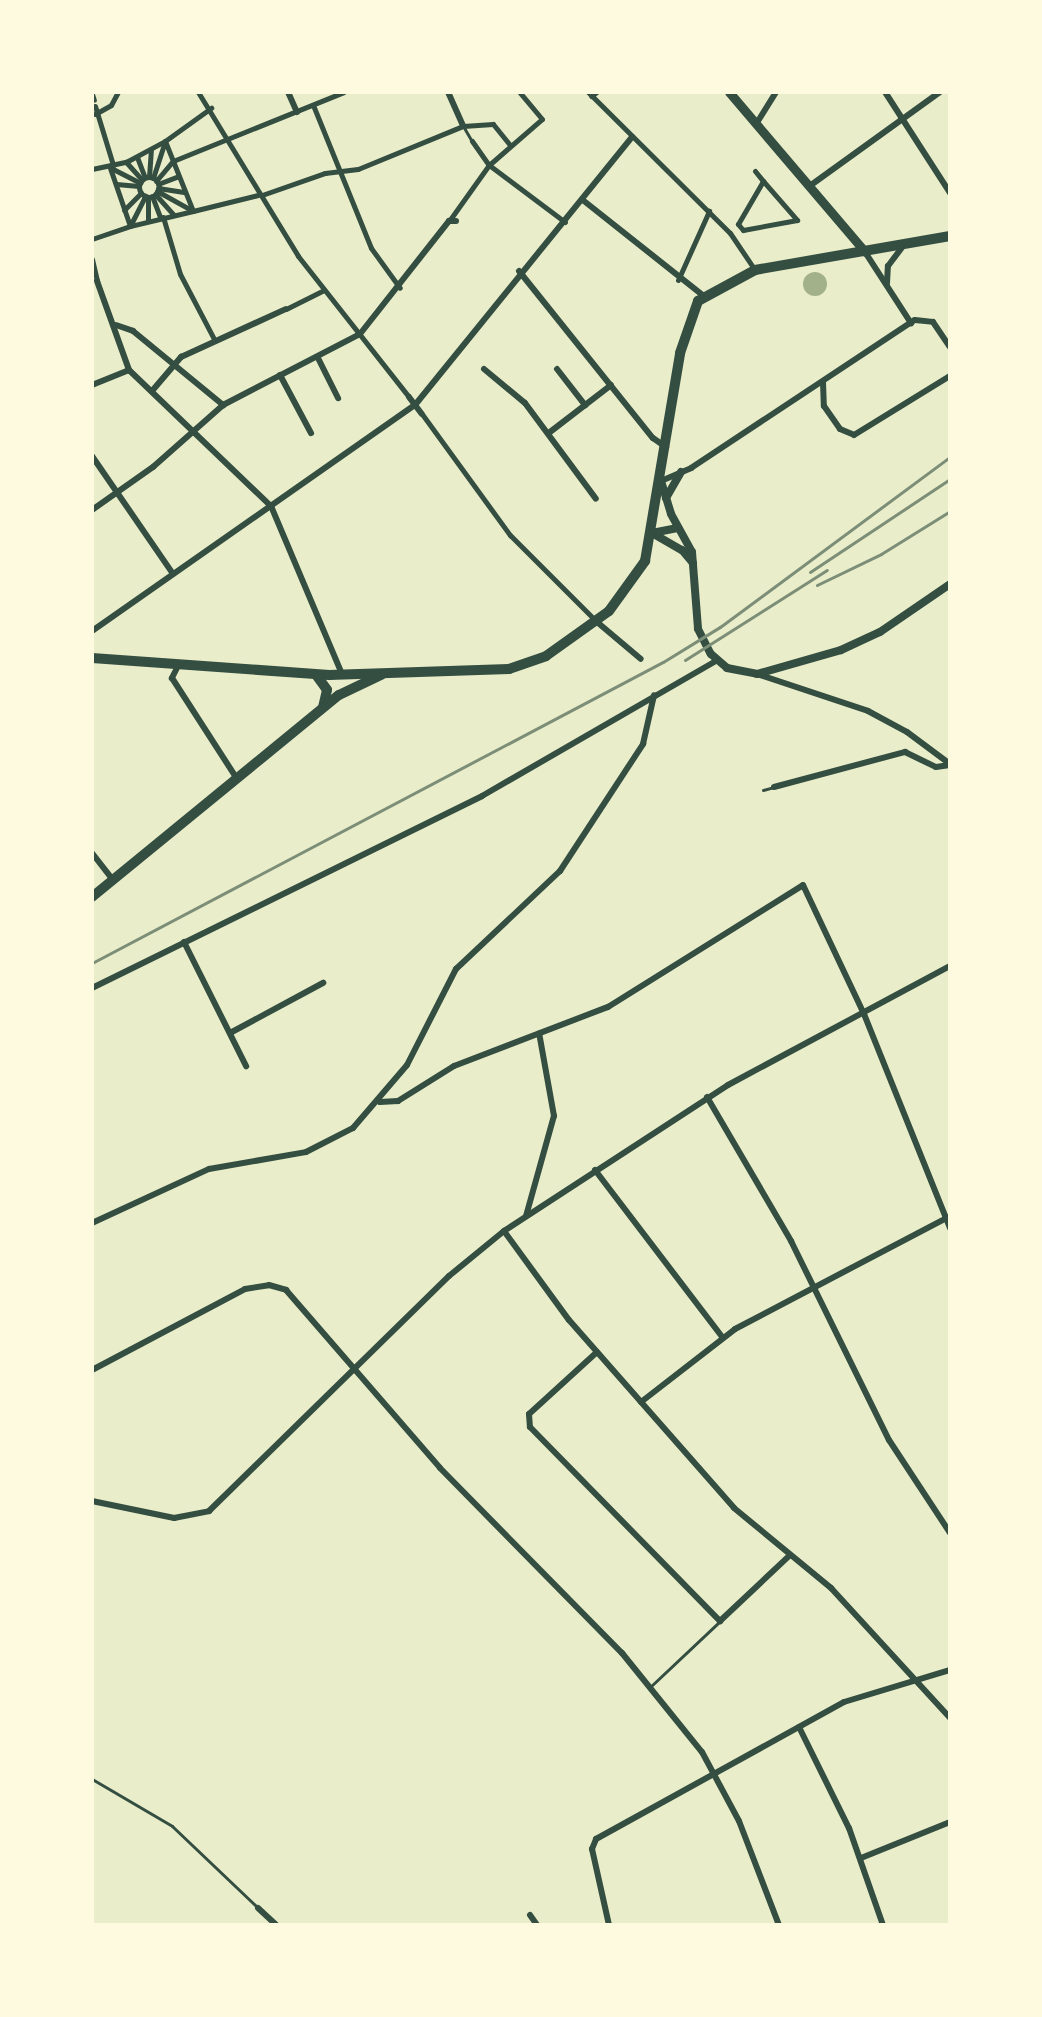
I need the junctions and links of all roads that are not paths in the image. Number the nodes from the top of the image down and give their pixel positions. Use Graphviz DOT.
graph roads {
  1 [pos="118,92"];
  2 [pos="198,92"];
  3 [pos="288,92"];
  4 [pos="344,92"];
  5 [pos="448,92"];
  6 [pos="519,92"];
  7 [pos="729,92"];
  8 [pos="776,92"];
  9 [pos="885,92"];
  10 [pos="940,92"];
  11 [pos="592,93"];
  12 [pos="94,97"];
  13 [pos="313,105"];
  14 [pos="211,108"];
  15 [pos="297,112"];
  16 [pos="95,114"];
  17 [pos="903,117"];
  18 [pos="758,121"];
  19 [pos="463,126"];
  20 [pos="752,133"];
  21 [pos="632,137"];
  22 [pos="230,139"];
  23 [pos="165,141"];
  24 [pos="472,141"];
  25 [pos="510,145"];
  26 [pos="151,149"];
  27 [pos="137,157"];
  28 [pos="173,161"];
  29 [pos="126,162"];
  30 [pos="489,165"];
  31 [pos="112,166"];
  32 [pos="92,169"];
  33 [pos="339,171"];
  34 [pos="755,171"];
  35 [pos="179,176"];
  36 [pos="763,181"];
  37 [pos="116,184"];
  38 [pos="811,185"];
  39 [pos="149,187"];
  40 [pos="185,192"];
  41 [pos="950,193"];
  42 [pos="260,195"];
  43 [pos="584,201"];
  44 [pos="124,210"];
  45 [pos="193,211"];
  46 [pos="709,211"];
  47 [pos="173,214"];
  48 [pos="162,217"];
  49 [pos="148,221"];
  50 [pos="452,221"];
  51 [pos="565,222"];
  52 [pos="130,226"];
  53 [pos="950,236"];
  54 [pos="92,239"];
  55 [pos="904,245"];
  56 [pos="865,252"];
  57 [pos="92,259"];
  58 [pos="755,270"];
  59 [pos="521,273"];
  60 [pos="678,280"];
  61 [pos="97,281"];
  62 [pos="888,286"];
  63 [pos="400,288"];
  64 [pos="324,290"];
  65 [pos="704,296"];
  66 [pos="286,309"];
  67 [pos="911,323"];
  68 [pos="116,325"];
  69 [pos="360,334"];
  70 [pos="214,339"];
  71 [pos="950,347"];
  72 [pos="318,358"];
  73 [pos="174,364"];
  74 [pos="484,369"];
  75 [pos="557,369"];
  76 [pos="129,370"];
  77 [pos="280,375"];
  78 [pos="950,376"];
  79 [pos="823,382"];
  80 [pos="92,385"];
  81 [pos="611,385"];
  82 [pos="152,391"];
  83 [pos="409,397"];
  84 [pos="338,398"];
  85 [pos="223,405"];
  86 [pos="415,405"];
  87 [pos="585,405"];
  88 [pos="422,414"];
  89 [pos="193,428"];
  90 [pos="550,432"];
  91 [pos="311,433"];
  92 [pos="666,447"];
  93 [pos="92,456"];
  94 [pos="681,472"];
  95 [pos="661,481"];
  96 [pos="117,492"];
  97 [pos="596,499"];
  98 [pos="666,499"];
  99 [pos="271,506"];
  100 [pos="92,510"];
  101 [pos="678,528"];
  102 [pos="652,533"];
  103 [pos="695,567"];
  104 [pos="173,574"];
  105 [pos="950,584"];
  106 [pos="597,622"];
  107 [pos="92,631"];
  108 [pos="92,658"];
  109 [pos="713,658"];
  110 [pos="641,659"];
  111 [pos="179,664"];
  112 [pos="342,674"];
  113 [pos="757,674"];
  114 [pos="316,675"];
  115 [pos="382,675"];
  116 [pos="339,695"];
  117 [pos="654,695"];
  118 [pos="323,709"];
  119 [pos="950,765"];
  120 [pos="238,780"];
  121 [pos="774,787"];
  122 [pos="763,790"];
  123 [pos="92,853"];
  124 [pos="113,880"];
  125 [pos="92,897"];
  126 [pos="184,942"];
  127 [pos="950,966"];
  128 [pos="323,983"];
  129 [pos="92,988"];
  130 [pos="864,1014"];
  131 [pos="230,1033"];
  132 [pos="539,1033"];
  133 [pos="246,1066"];
  134 [pos="707,1097"];
  135 [pos="380,1102"];
  136 [pos="595,1170"];
  137 [pos="526,1216"];
  138 [pos="948,1217"];
  139 [pos="92,1223"];
  140 [pos="950,1228"];
  141 [pos="504,1231"];
  142 [pos="814,1287"];
  143 [pos="722,1337"];
  144 [pos="597,1352"];
  145 [pos="92,1370"];
  146 [pos="353,1372"];
  147 [pos="641,1402"];
  148 [pos="92,1501"];
  149 [pos="950,1533"];
  150 [pos="789,1556"];
  151 [pos="720,1621"];
  152 [pos="950,1670"];
  153 [pos="916,1677"];
  154 [pos="650,1687"];
  155 [pos="950,1718"];
  156 [pos="799,1727"];
  157 [pos="717,1773"];
  158 [pos="92,1779"];
  159 [pos="950,1822"];
  160 [pos="861,1858"];
  161 [pos="258,1908"];
  162 [pos="530,1915"];
  163 [pos="276,1925"];
  164 [pos="537,1925"];
  165 [pos="609,1925"];
  166 [pos="779,1925"];
  167 [pos="883,1925"];
  1 -- 16 [label="street"];
  2 -- 14 [label="street"];
  3 -- 15 [label="street"];
  4 -- 13 [label="street"];
  5 -- 19 [label="street"];
  6 -- 25 [label="street"];
  7 -- 18 [label="main road"];
  8 -- 18 [label="street"];
  9 -- 17 [label="street"];
  10 -- 17 [label="street"];
  11 -- 21 [label="street"];
  12 -- 16 [label="street"];
  13 -- 15 [label="street"];
  13 -- 33 [label="street"];
  14 -- 22 [label="street"];
  14 -- 23 [label="street"];
  15 -- 22 [label="street"];
  16 -- 31 [label="street"];
  17 -- 38 [label="street"];
  17 -- 41 [label="street"];
  18 -- 20 [label="street"];
  18 -- 38 [label="main road"];
  19 -- 24 [label="lane"];
  19 -- 25 [label="street"];
  19 -- 33 [label="street"];
  21 -- 43 [label="street"];
  21 -- 46 [label="street"];
  22 -- 28 [label="street"];
  22 -- 42 [label="street"];
  23 -- 26 [label="street"];
  23 -- 28 [label="street"];
  23 -- 39 [label="street"];
  24 -- 30 [label="street"];
  25 -- 30 [label="street"];
  26 -- 27 [label="street"];
  26 -- 39 [label="street"];
  27 -- 29 [label="street"];
  27 -- 39 [label="street"];
  28 -- 35 [label="street"];
  28 -- 39 [label="street"];
  29 -- 31 [label="street"];
  29 -- 39 [label="street"];
  30 -- 50 [label="street"];
  30 -- 51 [label="street"];
  31 -- 32 [label="street"];
  31 -- 37 [label="street"];
  31 -- 39 [label="street"];
  33 -- 42 [label="street"];
  33 -- 63 [label="street"];
  34 -- 36 [label="street"];
  35 -- 39 [label="street"];
  35 -- 40 [label="street"];
  36 -- 36 [label="street"];
  37 -- 39 [label="street"];
  37 -- 44 [label="street"];
  38 -- 56 [label="main road"];
  39 -- 40 [label="street"];
  39 -- 44 [label="street"];
  39 -- 45 [label="street"];
  39 -- 47 [label="street"];
  39 -- 48 [label="street"];
  39 -- 49 [label="street"];
  39 -- 52 [label="street"];
  40 -- 45 [label="street"];
  42 -- 45 [label="street"];
  42 -- 64 [label="street"];
  43 -- 51 [label="street"];
  43 -- 60 [label="street"];
  44 -- 52 [label="street"];
  45 -- 47 [label="street"];
  46 -- 58 [label="street"];
  46 -- 60 [label="street"];
  47 -- 48 [label="street"];
  48 -- 49 [label="street"];
  48 -- 70 [label="street"];
  49 -- 52 [label="street"];
  50 -- 63 [label="street"];
  51 -- 59 [label="street"];
  52 -- 54 [label="street"];
  53 -- 55 [label="main road"];
  55 -- 56 [label="main road"];
  55 -- 62 [label="street"];
  56 -- 58 [label="main road"];
  56 -- 62 [label="street"];
  57 -- 61 [label="street"];
  58 -- 65 [label="main road"];
  59 -- 81 [label="street"];
  59 -- 86 [label="street"];
  60 -- 65 [label="street"];
  61 -- 68 [label="street"];
  62 -- 67 [label="street"];
  63 -- 69 [label="street"];
  64 -- 66 [label="street"];
  64 -- 69 [label="street"];
  65 -- 92 [label="main road"];
  66 -- 70 [label="street"];
  67 -- 71 [label="street"];
  67 -- 79 [label="street"];
  68 -- 73 [label="street"];
  68 -- 76 [label="street"];
  69 -- 72 [label="street"];
  69 -- 83 [label="street"];
  70 -- 73 [label="street"];
  72 -- 77 [label="street"];
  72 -- 84 [label="street"];
  73 -- 82 [label="street"];
  73 -- 85 [label="street"];
  74 -- 90 [label="street"];
  75 -- 87 [label="street"];
  76 -- 80 [label="street"];
  76 -- 82 [label="street"];
  77 -- 85 [label="street"];
  77 -- 91 [label="street"];
  78 -- 79 [label="street"];
  79 -- 94 [label="street"];
  81 -- 87 [label="street"];
  81 -- 92 [label="street"];
  82 -- 89 [label="street"];
  83 -- 86 [label="street"];
  85 -- 89 [label="street"];
  86 -- 88 [label="street"];
  86 -- 99 [label="street"];
  87 -- 90 [label="street"];
  88 -- 106 [label="street"];
  89 -- 96 [label="street"];
  89 -- 99 [label="street"];
  90 -- 97 [label="street"];
  92 -- 95 [label="main road"];
  93 -- 96 [label="street"];
  94 -- 95 [label="street"];
  94 -- 98 [label="street"];
  95 -- 98 [label="street"];
  95 -- 102 [label="main road"];
  96 -- 100 [label="street"];
  96 -- 104 [label="street"];
  98 -- 101 [label="street"];
  99 -- 104 [label="street"];
  99 -- 112 [label="street"];
  101 -- 102 [label="street"];
  101 -- 103 [label="street"];
  102 -- 103 [label="street"];
  102 -- 106 [label="main road"];
  103 -- 109 [label="street"];
  104 -- 107 [label="street"];
  105 -- 113 [label="street"];
  106 -- 110 [label="street"];
  106 -- 115 [label="main road"];
  108 -- 111 [label="main road"];
  109 -- 113 [label="street"];
  109 -- 117 [label="street"];
  111 -- 114 [label="main road"];
  111 -- 120 [label="street"];
  112 -- 114 [label="main road"];
  112 -- 115 [label="main road"];
  112 -- 116 [label="main road"];
  113 -- 119 [label="street"];
  114 -- 118 [label="main road"];
  115 -- 116 [label="main road"];
  116 -- 118 [label="main road"];
  117 -- 126 [label="street"];
  117 -- 135 [label="street"];
  118 -- 120 [label="main road"];
  119 -- 121 [label="street"];
  120 -- 124 [label="main road"];
  121 -- 122 [label="lane"];
  123 -- 124 [label="street"];
  124 -- 125 [label="main road"];
  126 -- 129 [label="street"];
  126 -- 131 [label="street"];
  127 -- 130 [label="street"];
  128 -- 131 [label="street"];
  130 -- 132 [label="street"];
  130 -- 134 [label="street"];
  130 -- 138 [label="street"];
  131 -- 133 [label="street"];
  132 -- 135 [label="street"];
  132 -- 137 [label="street"];
  134 -- 136 [label="street"];
  134 -- 142 [label="street"];
  135 -- 139 [label="street"];
  136 -- 137 [label="street"];
  136 -- 143 [label="street"];
  137 -- 141 [label="street"];
  138 -- 140 [label="street"];
  138 -- 142 [label="street"];
  141 -- 144 [label="street"];
  141 -- 146 [label="street"];
  142 -- 143 [label="street"];
  142 -- 149 [label="street"];
  143 -- 147 [label="street"];
  144 -- 147 [label="street"];
  144 -- 151 [label="street"];
  145 -- 146 [label="street"];
  146 -- 148 [label="street"];
  146 -- 154 [label="street"];
  147 -- 150 [label="street"];
  150 -- 151 [label="street"];
  150 -- 153 [label="street"];
  151 -- 154 [label="lane"];
  152 -- 153 [label="street"];
  153 -- 155 [label="street"];
  153 -- 156 [label="street"];
  154 -- 157 [label="street"];
  156 -- 157 [label="street"];
  156 -- 160 [label="street"];
  157 -- 165 [label="street"];
  157 -- 166 [label="street"];
  158 -- 161 [label="lane"];
  159 -- 160 [label="street"];
  160 -- 167 [label="street"];
  161 -- 163 [label="street"];
  162 -- 164 [label="street"];
}
